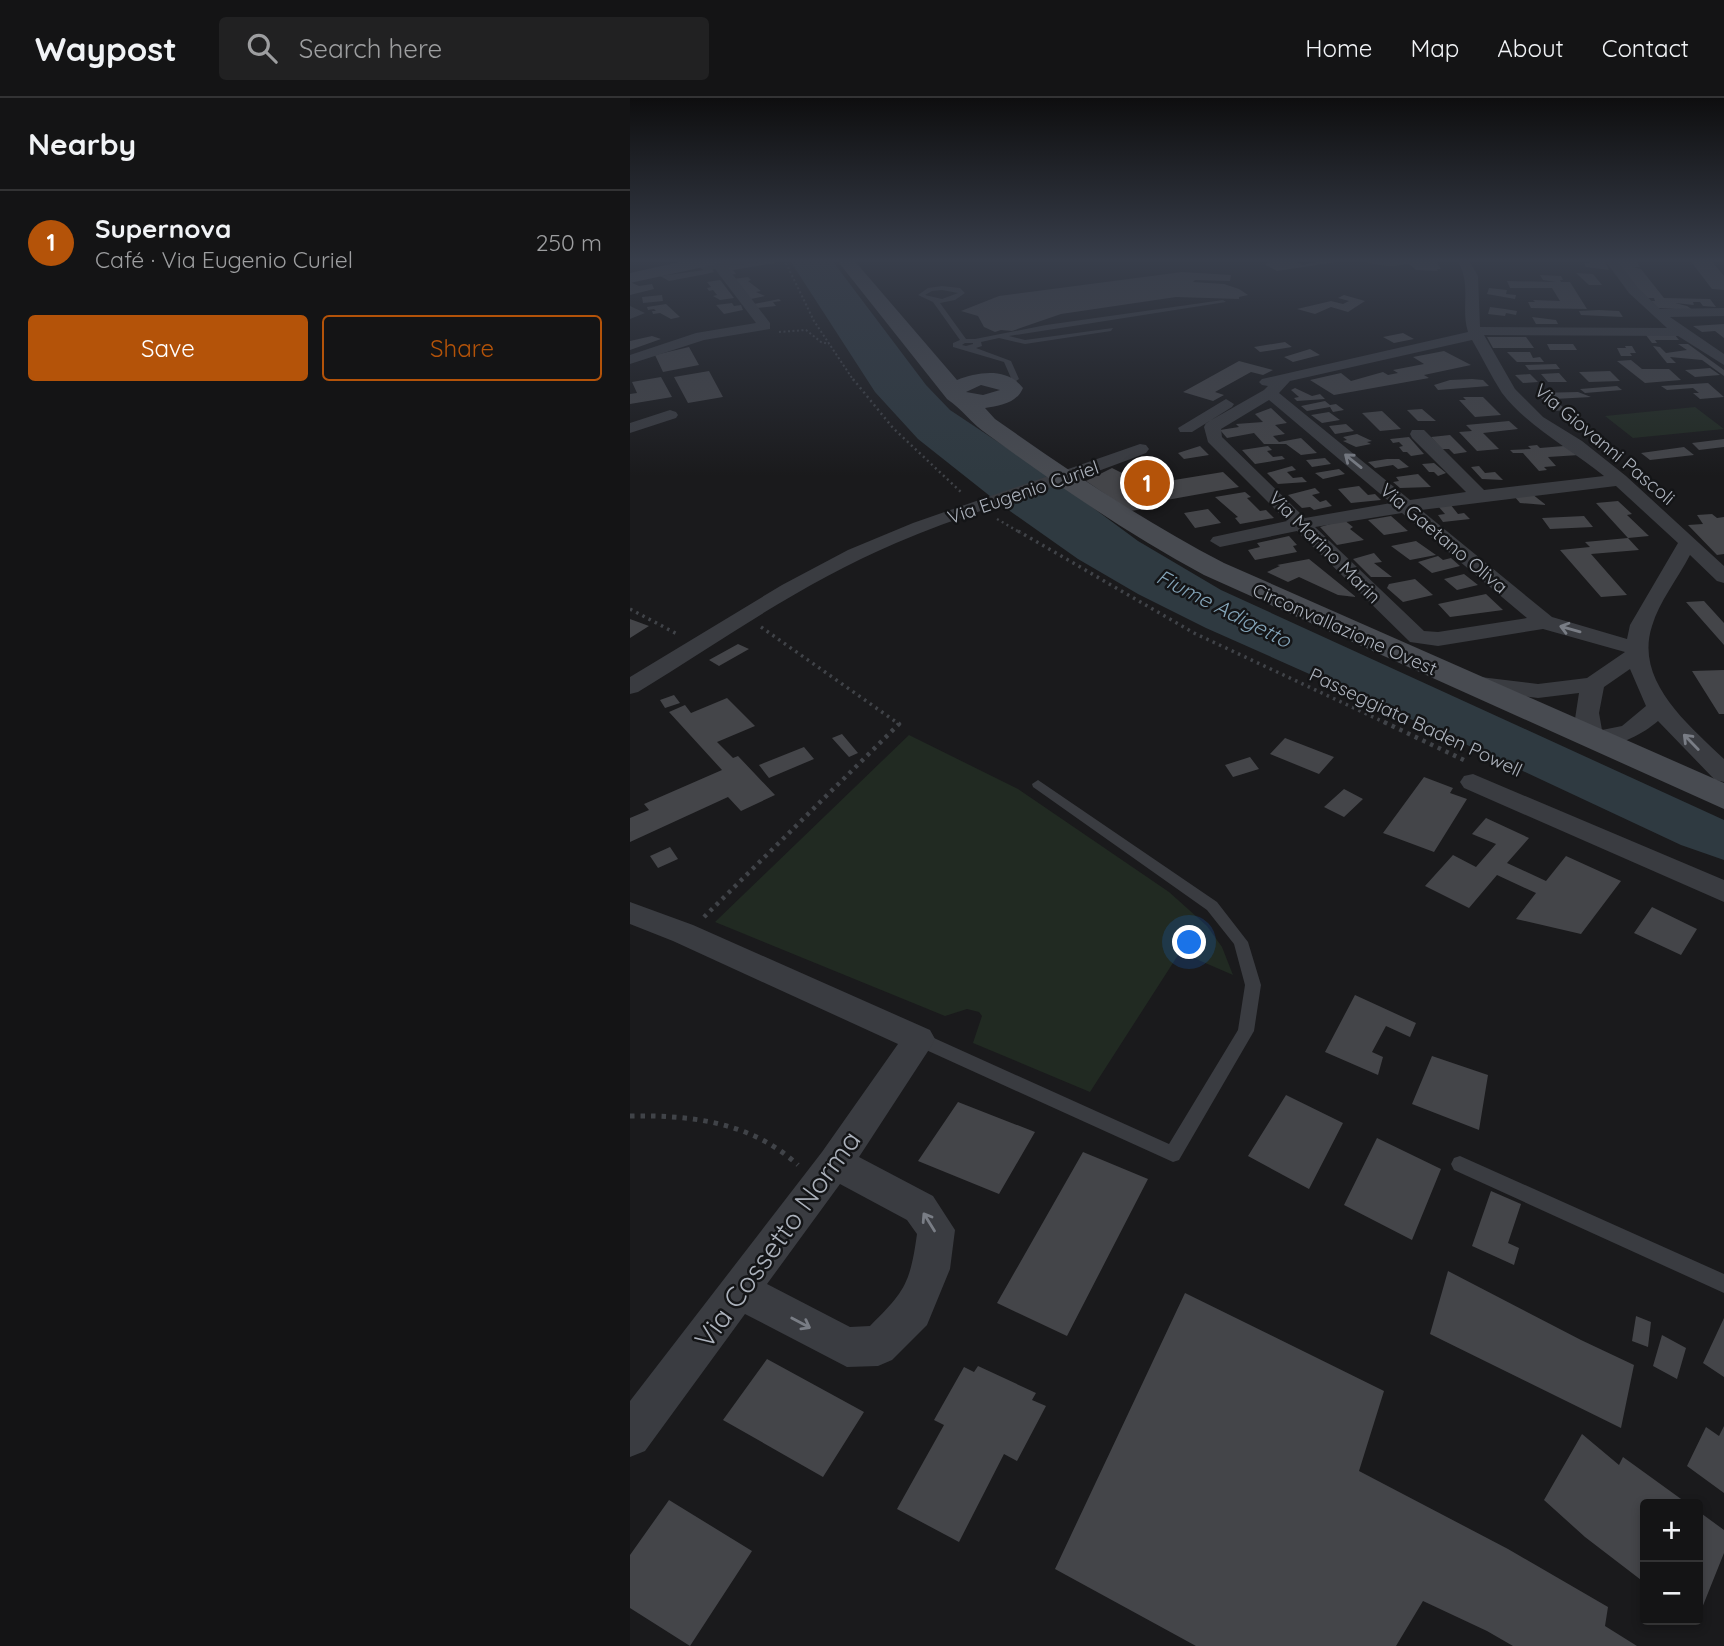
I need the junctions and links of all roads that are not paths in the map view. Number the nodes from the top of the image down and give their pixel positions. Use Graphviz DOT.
graph roads {
  1 [pos="731,331"];
  2 [pos="904,331"];
  3 [pos="957,331"];
  4 [pos="1025,331"];
  5 [pos="1096,331"];
  6 [pos="1680,332"];
  7 [pos="1475,333"];
  8 [pos="1001,336"];
  9 [pos="973,345"];
  10 [pos="630,360"];
  11 [pos="1724,361"];
  12 [pos="936,369"];
  13 [pos="1286,377"];
  14 [pos="983,379"];
  15 [pos="1007,383"];
  16 [pos="1270,393"];
  17 [pos="959,395"];
  18 [pos="670,415"];
  19 [pos="987,424"];
  20 [pos="630,428"];
  21 [pos="1186,428"];
  22 [pos="1418,434"];
  23 [pos="1140,449"];
  24 [pos="1061,480"];
  25 [pos="1620,480"];
  26 [pos="1479,495"];
  27 [pos="1406,504"];
  28 [pos="1302,523"];
  29 [pos="1220,541"];
  30 [pos="1688,542"];
  31 [pos="1724,577"];
  32 [pos="1544,622"];
  33 [pos="1636,652"];
  34 [pos="1466,682"];
  35 [pos="1593,684"];
  36 [pos="630,687"];
  37 [pos="1659,708"];
  38 [pos="1594,739"];
  39 [pos="1724,774"];
  40 [pos="1476,775"];
  41 [pos="1038,784"];
  42 [pos="1724,797"];
  43 [pos="1724,892"];
  44 [pos="630,913"];
  45 [pos="919,1039"];
  46 [pos="1460,1164"];
  47 [pos="826,1174"];
  48 [pos="1724,1284"];
  49 [pos="740,1291"];
  50 [pos="630,1436"];
  1 -- 10 [label="street"];
  2 -- 12 [label="main road, Circonvallazione Ovest"];
  3 -- 9 [label="lane"];
  4 -- 8 [label="lane"];
  5 -- 8 [label="lane"];
  6 -- 7 [label="street"];
  6 -- 11 [label="street"];
  7 -- 13 [label="street"];
  7 -- 25 [label="street, Via Giovanni Pascoli"];
  8 -- 9 [label="lane"];
  9 -- 15 [label="lane"];
  12 -- 14 [label="main road"];
  12 -- 17 [label="main road, Circonvallazione Ovest"];
  13 -- 16 [label="street, Via Marino Marin"];
  13 -- 21 [label="street"];
  14 -- 15 [label="main road"];
  14 -- 17 [label="main road"];
  15 -- 17 [label="main road"];
  15 -- 19 [label="main road"];
  27 -- 16 [label="street, Via Gaetano Oliva, one-way"];
  16 -- 28 [label="street, Via Marino Marin"];
  17 -- 19 [label="main road, Circonvallazione Ovest"];
  18 -- 20 [label="street"];
  19 -- 24 [label="main road, Circonvallazione Ovest"];
  22 -- 26 [label="street"];
  23 -- 24 [label="street, Via Eugenio Curiel"];
  24 -- 34 [label="main road, Circonvallazione Ovest"];
  24 -- 36 [label="street, Via Eugenio Curiel"];
  25 -- 26 [label="street"];
  25 -- 30 [label="street, Via Giovanni Pascoli"];
  26 -- 27 [label="street"];
  27 -- 28 [label="street"];
  27 -- 32 [label="street, Via Gaetano Oliva"];
  28 -- 29 [label="street"];
  28 -- 32 [label="street, Via Marino Marin"];
  30 -- 31 [label="street, Via Giovanni Pascoli"];
  30 -- 33 [label="street"];
  33 -- 32 [label="street, Via Gaetano Oliva, one-way"];
  33 -- 35 [label="street"];
  33 -- 37 [label="street"];
  34 -- 35 [label="street"];
  34 -- 38 [label="main road, Circonvallazione Ovest"];
  35 -- 38 [label="street"];
  37 -- 38 [label="street"];
  39 -- 37 [label="street, one-way"];
  38 -- 42 [label="main road, Circonvallazione Ovest"];
  40 -- 43 [label="street"];
  41 -- 45 [label="lane"];
  44 -- 45 [label="street"];
  45 -- 47 [label="street, Via Cossetto Norma"];
  46 -- 48 [label="lane"];
  47 -- 49 [label="street, Via Cossetto Norma"];
  49 -- 47 [label="street, one-way"];
  49 -- 50 [label="street, Via Cossetto Norma"];
}
